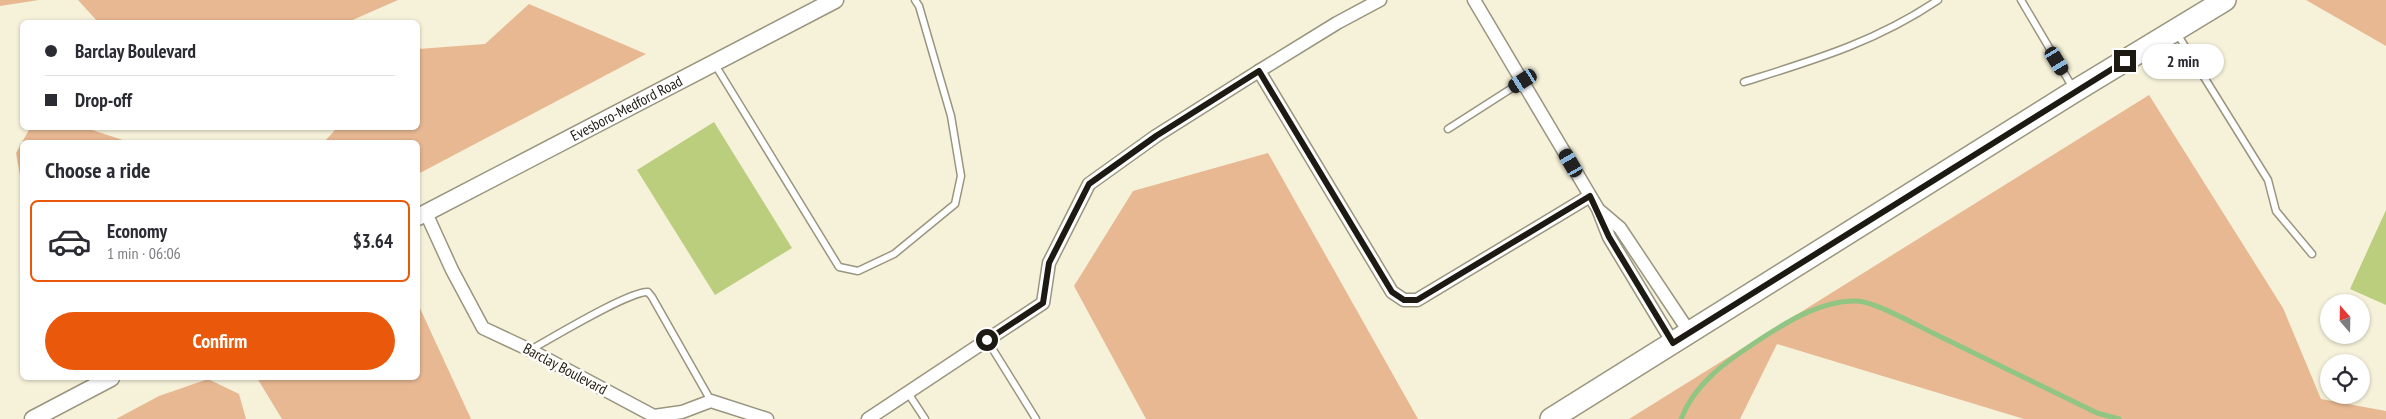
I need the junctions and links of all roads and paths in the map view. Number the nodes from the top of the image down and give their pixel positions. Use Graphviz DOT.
graph roads {
  1 [pos="835,0"];
  2 [pos="915,0"];
  3 [pos="1380,0"];
  4 [pos="1474,0"];
  5 [pos="1938,0"];
  6 [pos="2021,0"];
  7 [pos="2225,0"];
  8 [pos="2175,31"];
  9 [pos="714,62"];
  10 [pos="1259,71"];
  11 [pos="1523,81"];
  12 [pos="1744,82"];
  13 [pos="2075,91"];
  14 [pos="1448,129"];
  15 [pos="1590,196"];
  16 [pos="1598,209"];
  17 [pos="422,215"];
  18 [pos="2312,254"];
  19 [pos="1681,338"];
  20 [pos="987,340"];
  21 [pos="530,350"];
  22 [pos="107,380"];
  23 [pos="908,393"];
  24 [pos="711,401"];
  25 [pos="41,417"];
  26 [pos="767,419"];
  27 [pos="868,419"];
  28 [pos="925,419"];
  29 [pos="1036,419"];
  30 [pos="1551,419"];
  1 -- 9 [label="street, Evesboro-Medford Road"];
  2 -- 9 [label="lane"];
  3 -- 10 [label="street"];
  4 -- 11 [label="street"];
  5 -- 12 [label="lane"];
  6 -- 13 [label="lane"];
  7 -- 8 [label="highway"];
  8 -- 13 [label="highway"];
  8 -- 18 [label="lane"];
  9 -- 17 [label="street, Evesboro-Medford Road"];
  10 -- 15 [label="street"];
  10 -- 20 [label="street"];
  11 -- 14 [label="lane"];
  11 -- 15 [label="street"];
  13 -- 19 [label="highway"];
  15 -- 16 [label="street"];
  16 -- 19 [label="street"];
  16 -- 19 [label="street"];
  17 -- 21 [label="street, Barclay Boulevard"];
  19 -- 30 [label="highway"];
  20 -- 23 [label="street"];
  20 -- 29 [label="lane"];
  21 -- 24 [label="street, Barclay Boulevard"];
  21 -- 24 [label="lane"];
  22 -- 25 [label="street"];
  23 -- 27 [label="street"];
  23 -- 28 [label="lane"];
  24 -- 26 [label="street"];
}
